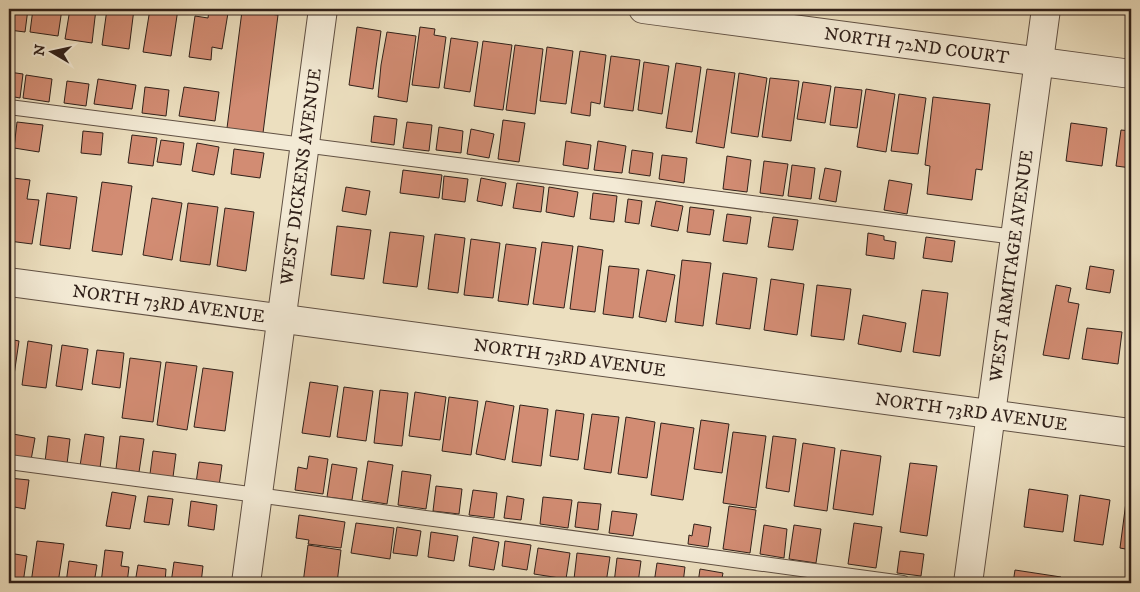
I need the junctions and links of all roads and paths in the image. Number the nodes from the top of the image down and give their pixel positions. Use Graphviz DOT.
graph roads {
  1 [pos="323,9"];
  2 [pos="643,9"];
  3 [pos="1046,9"];
  4 [pos="1039,62"];
  5 [pos="1131,74"];
  6 [pos="9,108"];
  7 [pos="305,146"];
  8 [pos="1015,237"];
  9 [pos="9,282"];
  10 [pos="281,318"];
  11 [pos="991,414"];
  12 [pos="1131,432"];
  13 [pos="9,462"];
  14 [pos="257,495"];
  15 [pos="246,583"];
  16 [pos="903,583"];
  17 [pos="968,583"];
  1 -- 7 [label="street, WEST DICKENS AVENUE"];
  2 -- 4 [label="street, NORTH 72ND COURT"];
  3 -- 4 [label="street, WEST ARMITAGE AVENUE"];
  4 -- 5 [label="street, NORTH 72ND COURT"];
  4 -- 8 [label="street, WEST ARMITAGE AVENUE"];
  6 -- 7 [label="lane"];
  7 -- 8 [label="lane"];
  7 -- 10 [label="street, WEST DICKENS AVENUE"];
  8 -- 11 [label="street, WEST ARMITAGE AVENUE"];
  9 -- 10 [label="street, NORTH 73RD AVENUE"];
  10 -- 11 [label="street, NORTH 73RD AVENUE"];
  10 -- 14 [label="street, WEST DICKENS AVENUE"];
  11 -- 12 [label="street, NORTH 73RD AVENUE"];
  11 -- 17 [label="street, WEST ARMITAGE AVENUE"];
  13 -- 14 [label="lane"];
  14 -- 15 [label="street, WEST DICKENS AVENUE"];
  14 -- 16 [label="lane"];
}
